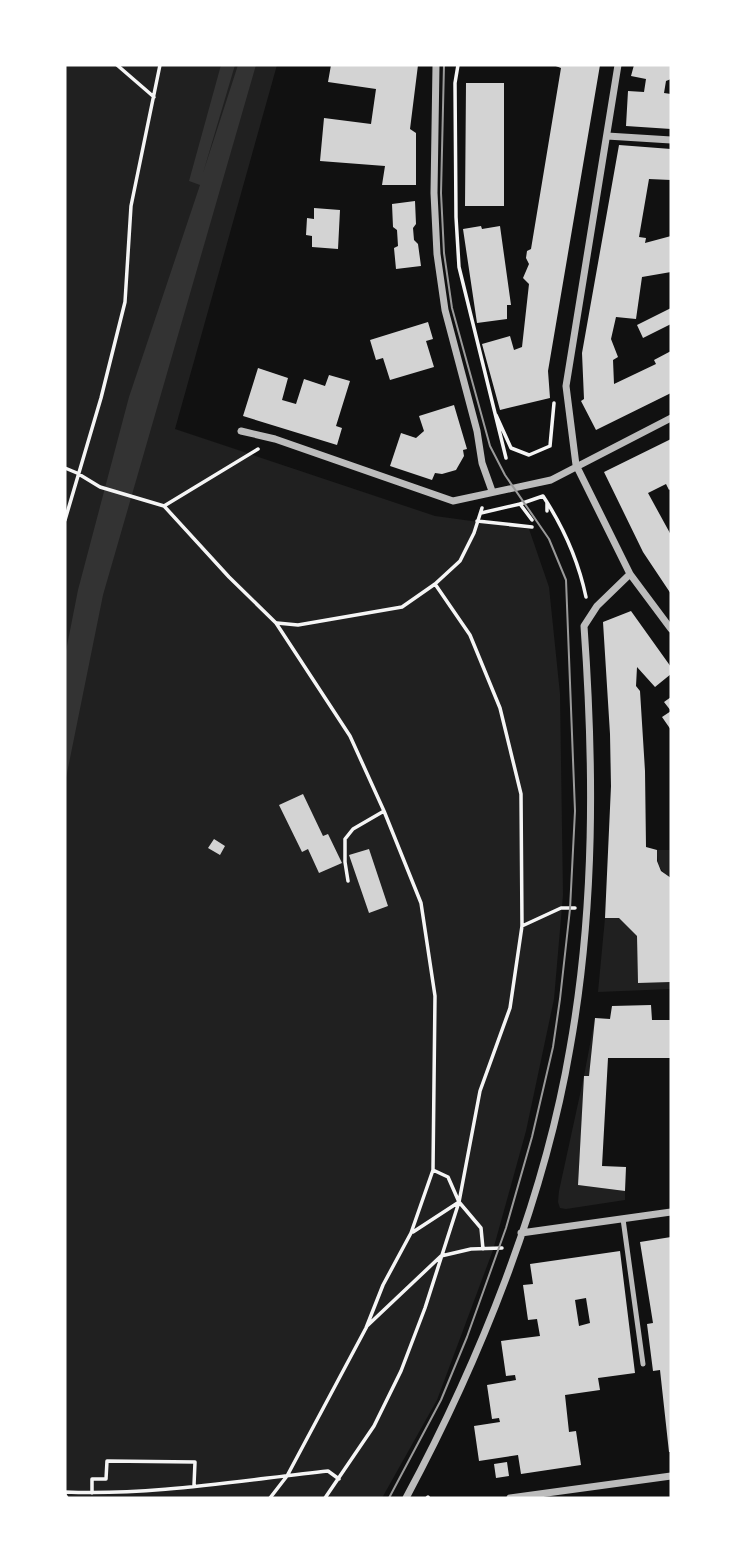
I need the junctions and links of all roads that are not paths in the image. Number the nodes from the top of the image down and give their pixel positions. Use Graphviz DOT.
graph roads {
  1 [pos="436,65"];
  2 [pos="618,65"];
  3 [pos="607,136"];
  4 [pos="671,140"];
  5 [pos="671,418"];
  6 [pos="241,431"];
  7 [pos="576,465"];
  8 [pos="492,491"];
  9 [pos="630,574"];
  10 [pos="671,629"];
  11 [pos="671,1212"];
  12 [pos="623,1219"];
  13 [pos="521,1233"];
  14 [pos="643,1364"];
  15 [pos="671,1476"];
  16 [pos="406,1498"];
  17 [pos="510,1498"];
  1 -- 8 [label="street"];
  2 -- 3 [label="street"];
  3 -- 4 [label="street"];
  3 -- 7 [label="street"];
  5 -- 7 [label="street"];
  6 -- 8 [label="street"];
  7 -- 8 [label="street"];
  7 -- 9 [label="street"];
  9 -- 10 [label="street"];
  9 -- 13 [label="street"];
  11 -- 12 [label="street"];
  12 -- 13 [label="street"];
  12 -- 14 [label="lane"];
  13 -- 16 [label="street"];
  15 -- 17 [label="street"];
}
